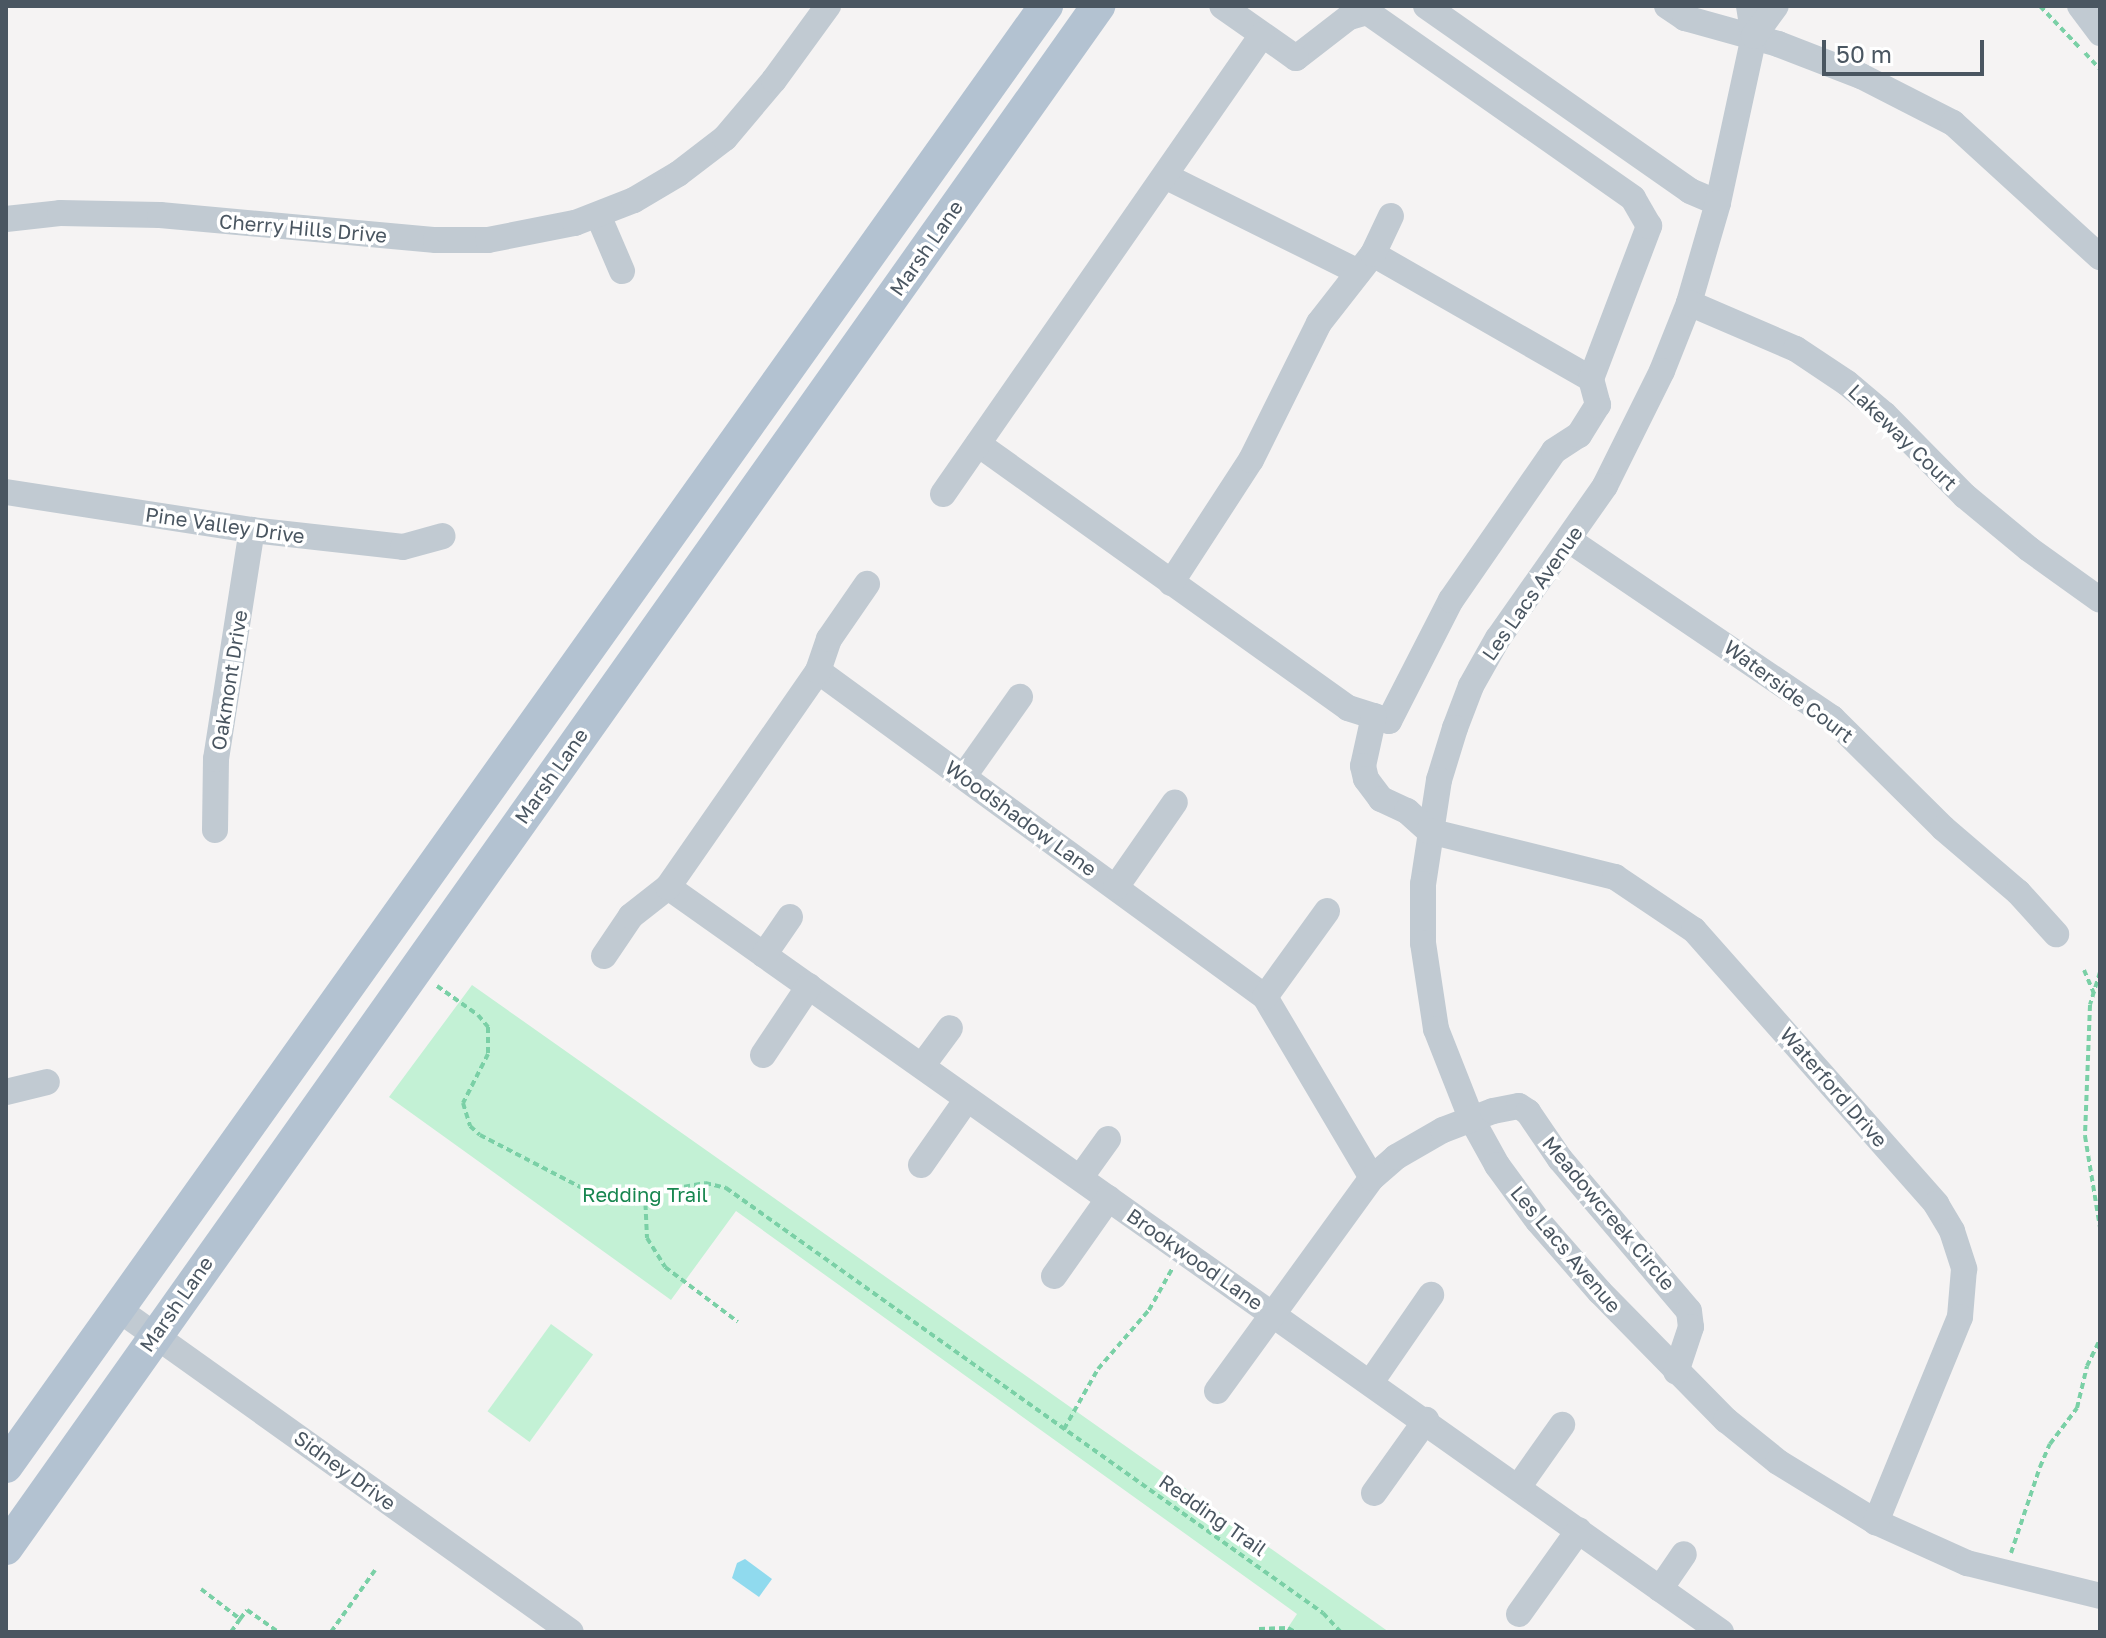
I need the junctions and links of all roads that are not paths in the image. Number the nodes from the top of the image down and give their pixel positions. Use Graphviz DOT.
graph roads {
  1 [pos="828,6"];
  2 [pos="1046,6"];
  3 [pos="1098,6"];
  4 [pos="1222,6"];
  5 [pos="1426,6"];
  6 [pos="1667,6"];
  7 [pos="1749,6"];
  8 [pos="1776,6"];
  9 [pos="2080,6"];
  10 [pos="2100,33"];
  11 [pos="1262,35"];
  12 [pos="1754,36"];
  13 [pos="1165,176"];
  14 [pos="1718,203"];
  15 [pos="598,215"];
  16 [pos="1391,216"];
  17 [pos="6,219"];
  18 [pos="2100,257"];
  19 [pos="1366,263"];
  20 [pos="622,271"];
  21 [pos="1689,303"];
  22 [pos="1591,379"];
  23 [pos="978,444"];
  24 [pos="6,492"];
  25 [pos="943,494"];
  26 [pos="252,530"];
  27 [pos="443,536"];
  28 [pos="1569,540"];
  29 [pos="1171,583"];
  30 [pos="867,584"];
  31 [pos="2100,600"];
  32 [pos="818,671"];
  33 [pos="1020,697"];
  34 [pos="1374,716"];
  35 [pos="964,776"];
  36 [pos="1175,802"];
  37 [pos="215,830"];
  38 [pos="1429,831"];
  39 [pos="668,887"];
  40 [pos="1116,887"];
  41 [pos="1327,911"];
  42 [pos="790,917"];
  43 [pos="2056,934"];
  44 [pos="764,955"];
  45 [pos="604,956"];
  46 [pos="809,986"];
  47 [pos="1265,997"];
  48 [pos="950,1028"];
  49 [pos="763,1055"];
  50 [pos="922,1066"];
  51 [pos="47,1082"];
  52 [pos="6,1092"];
  53 [pos="967,1099"];
  54 [pos="1471,1118"];
  55 [pos="1108,1139"];
  56 [pos="921,1165"];
  57 [pos="1080,1178"];
  58 [pos="1372,1178"];
  59 [pos="1109,1198"];
  60 [pos="1054,1276"];
  61 [pos="1431,1295"];
  62 [pos="118,1309"];
  63 [pos="1273,1314"];
  64 [pos="153,1336"];
  65 [pos="1676,1372"];
  66 [pos="1371,1382"];
  67 [pos="1217,1391"];
  68 [pos="1426,1420"];
  69 [pos="1562,1425"];
  70 [pos="6,1466"];
  71 [pos="1519,1486"];
  72 [pos="1374,1493"];
  73 [pos="1876,1522"];
  74 [pos="1579,1530"];
  75 [pos="6,1548"];
  76 [pos="1684,1554"];
  77 [pos="1660,1589"];
  78 [pos="2100,1596"];
  79 [pos="1519,1614"];
  80 [pos="571,1632"];
  81 [pos="1721,1632"];
  1 -- 15 [label="street, Cherry Hills Drive"];
  2 -- 62 [label="main road"];
  3 -- 64 [label="main road, Marsh Lane"];
  4 -- 11 [label="street"];
  5 -- 14 [label="street"];
  6 -- 12 [label="street"];
  7 -- 12 [label="street, Les Lacs Avenue"];
  8 -- 12 [label="street, Les Lacs Avenue"];
  9 -- 10 [label="street"];
  11 -- 13 [label="street"];
  11 -- 22 [label="street"];
  12 -- 14 [label="street, Les Lacs Avenue"];
  12 -- 18 [label="street"];
  13 -- 19 [label="street"];
  13 -- 23 [label="street"];
  14 -- 21 [label="street, Les Lacs Avenue"];
  15 -- 17 [label="street, Cherry Hills Drive"];
  15 -- 20 [label="street"];
  16 -- 19 [label="street"];
  19 -- 22 [label="street"];
  19 -- 29 [label="street"];
  21 -- 28 [label="street, Les Lacs Avenue"];
  21 -- 31 [label="street, Lakeway Court"];
  22 -- 34 [label="street"];
  23 -- 25 [label="street"];
  23 -- 29 [label="street"];
  24 -- 26 [label="street, Pine Valley Drive"];
  26 -- 27 [label="street, Pine Valley Drive"];
  26 -- 37 [label="street, Oakmont Drive"];
  28 -- 38 [label="street, Les Lacs Avenue"];
  28 -- 43 [label="street, Waterside Court"];
  29 -- 34 [label="street"];
  30 -- 32 [label="street"];
  32 -- 35 [label="street, Woodshadow Lane"];
  32 -- 39 [label="street"];
  33 -- 35 [label="street"];
  34 -- 38 [label="street"];
  35 -- 40 [label="street, Woodshadow Lane"];
  36 -- 40 [label="street"];
  38 -- 54 [label="street, Les Lacs Avenue"];
  38 -- 73 [label="street, Waterford Drive"];
  39 -- 44 [label="street, Brookwood Lane"];
  39 -- 45 [label="street"];
  40 -- 47 [label="street, Woodshadow Lane"];
  41 -- 47 [label="street"];
  42 -- 44 [label="street"];
  44 -- 46 [label="street, Brookwood Lane"];
  46 -- 49 [label="street"];
  46 -- 50 [label="street, Brookwood Lane"];
  47 -- 58 [label="street, Woodshadow Lane"];
  48 -- 50 [label="street"];
  50 -- 53 [label="street, Brookwood Lane"];
  51 -- 52 [label="street"];
  53 -- 56 [label="street"];
  53 -- 57 [label="street, Brookwood Lane"];
  54 -- 58 [label="street, Meadowcreek Circle"];
  54 -- 65 [label="street, Les Lacs Avenue"];
  54 -- 65 [label="street, Meadowcreek Circle"];
  55 -- 57 [label="street"];
  57 -- 59 [label="street, Brookwood Lane"];
  58 -- 63 [label="street, Meadowcreek Circle"];
  59 -- 60 [label="street"];
  59 -- 63 [label="street, Brookwood Lane"];
  61 -- 66 [label="street"];
  62 -- 64 [label="street, Sidney Drive"];
  62 -- 70 [label="main road"];
  63 -- 66 [label="street, Brookwood Lane"];
  63 -- 67 [label="street, Meadowcreek Circle"];
  64 -- 75 [label="main road, Marsh Lane"];
  64 -- 80 [label="street, Sidney Drive"];
  65 -- 73 [label="street, Les Lacs Avenue"];
  66 -- 68 [label="street, Brookwood Lane"];
  68 -- 71 [label="street, Brookwood Lane"];
  68 -- 72 [label="street"];
  69 -- 71 [label="street"];
  71 -- 74 [label="street, Brookwood Lane"];
  73 -- 78 [label="street, Les Lacs Avenue"];
  74 -- 77 [label="street, Brookwood Lane"];
  74 -- 79 [label="street"];
  76 -- 77 [label="street"];
  77 -- 81 [label="street, Brookwood Lane"];
}
